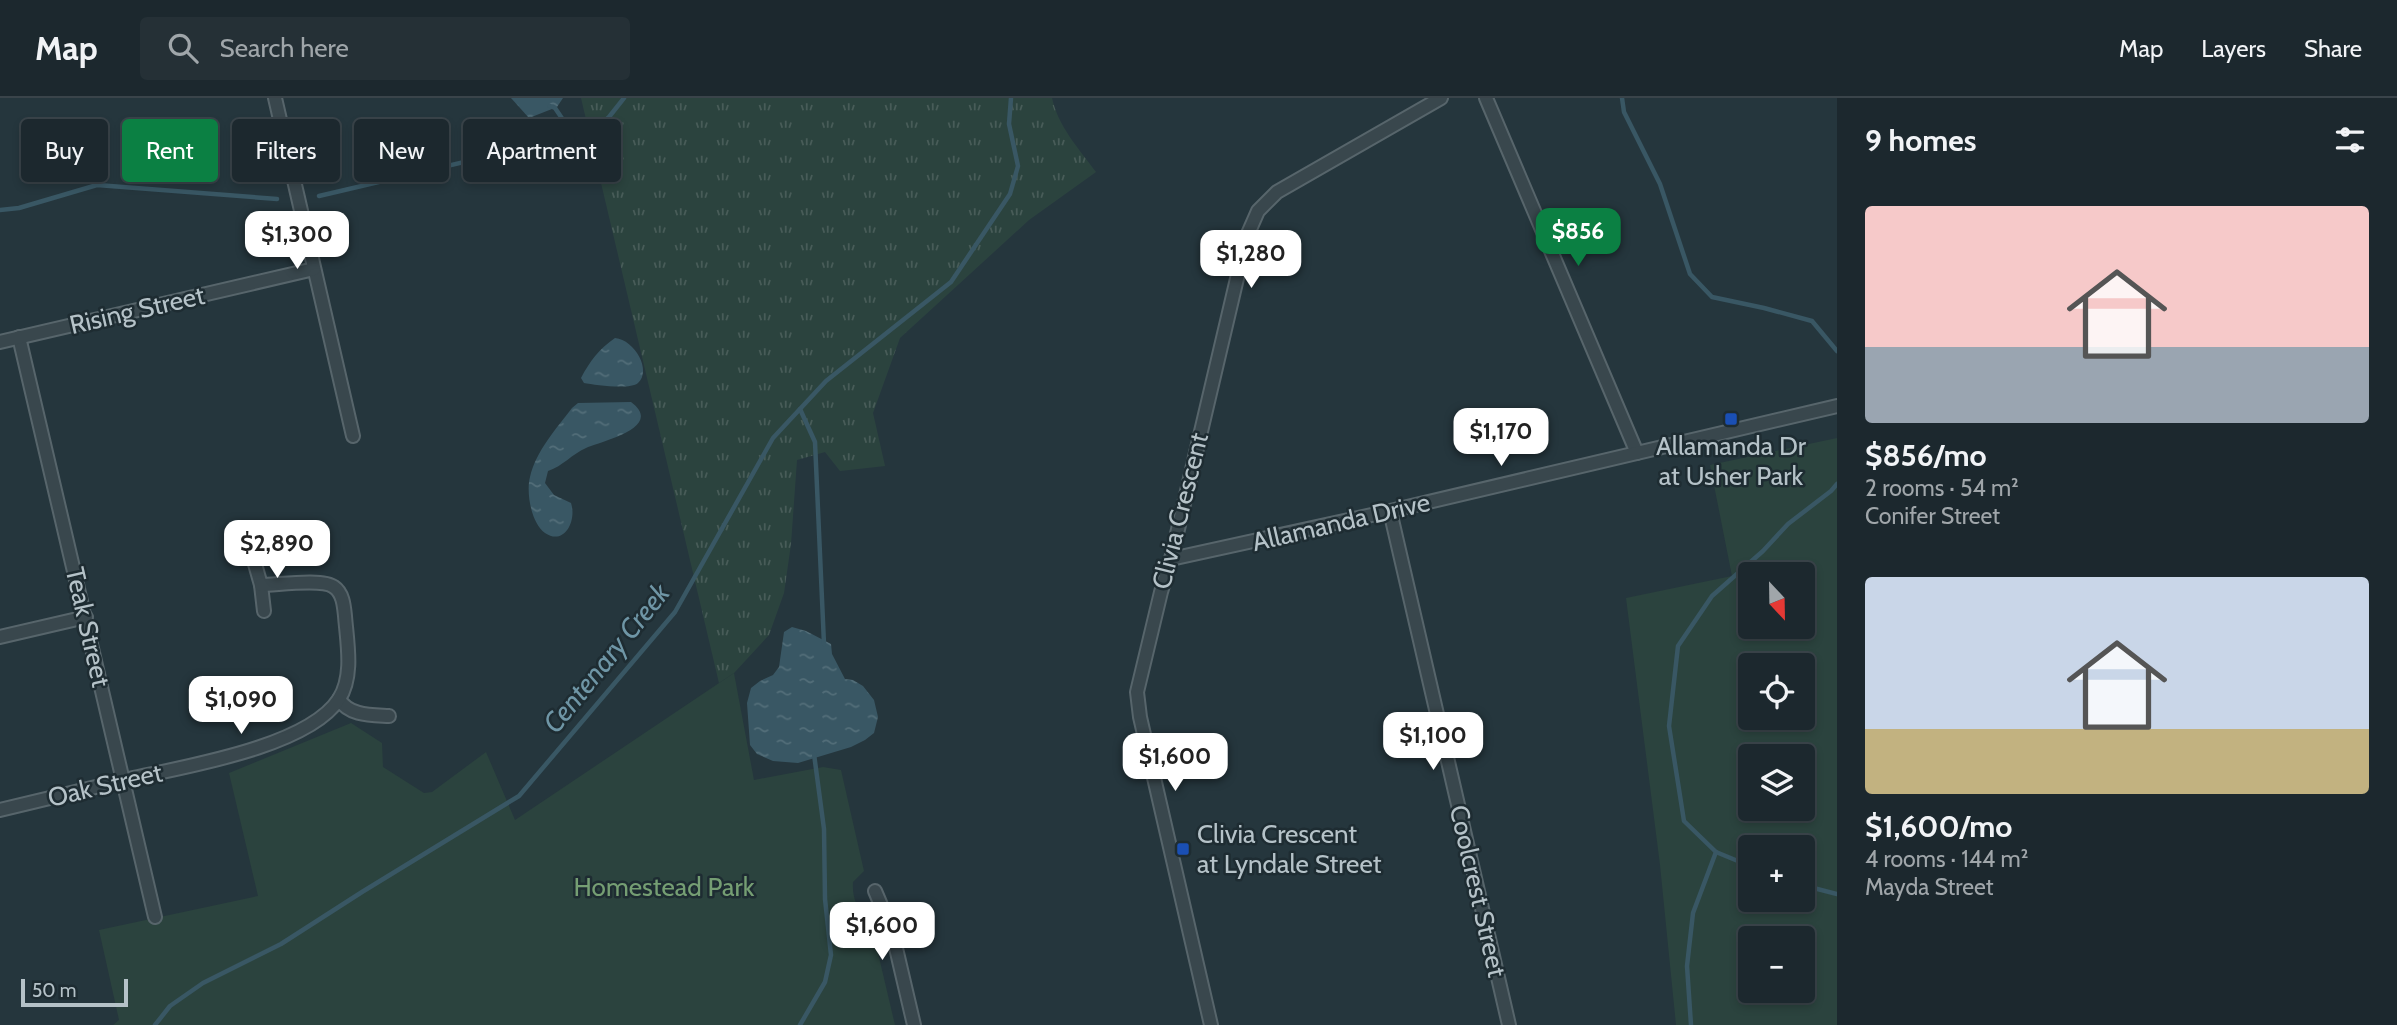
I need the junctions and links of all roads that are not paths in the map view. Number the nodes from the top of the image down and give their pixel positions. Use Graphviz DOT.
graph roads {
  1 [pos="275,98"];
  2 [pos="1441,98"];
  3 [pos="1486,98"];
  4 [pos="314,269"];
  5 [pos="19,337"];
  6 [pos="0,342"];
  7 [pos="1837,406"];
  8 [pos="353,436"];
  9 [pos="1637,453"];
  10 [pos="1390,511"];
  11 [pos="253,557"];
  12 [pos="1171,559"];
  13 [pos="261,585"];
  14 [pos="264,611"];
  15 [pos="86,617"];
  16 [pos="0,637"];
  17 [pos="339,699"];
  18 [pos="389,716"];
  19 [pos="123,781"];
  20 [pos="0,810"];
  21 [pos="875,891"];
  22 [pos="155,916"];
  23 [pos="914,1025"];
  24 [pos="1211,1025"];
  25 [pos="1509,1025"];
  1 -- 4 [label="street"];
  2 -- 12 [label="street, Clivia Crescent"];
  3 -- 9 [label="street"];
  4 -- 5 [label="street, Rising Street"];
  4 -- 8 [label="street"];
  5 -- 6 [label="street, Rising Street"];
  5 -- 15 [label="street, Teak Street"];
  7 -- 9 [label="street, Allamanda Drive"];
  9 -- 10 [label="street, Allamanda Drive"];
  10 -- 12 [label="street, Allamanda Drive"];
  10 -- 25 [label="street, Coolcrest Street"];
  11 -- 13 [label="street"];
  12 -- 24 [label="street, Clivia Crescent"];
  13 -- 14 [label="street"];
  13 -- 17 [label="street"];
  15 -- 16 [label="street"];
  15 -- 19 [label="street, Teak Street"];
  17 -- 18 [label="street"];
  17 -- 19 [label="street, Oak Street"];
  19 -- 20 [label="street, Oak Street"];
  19 -- 22 [label="street, Teak Street"];
  21 -- 23 [label="street"];
}
